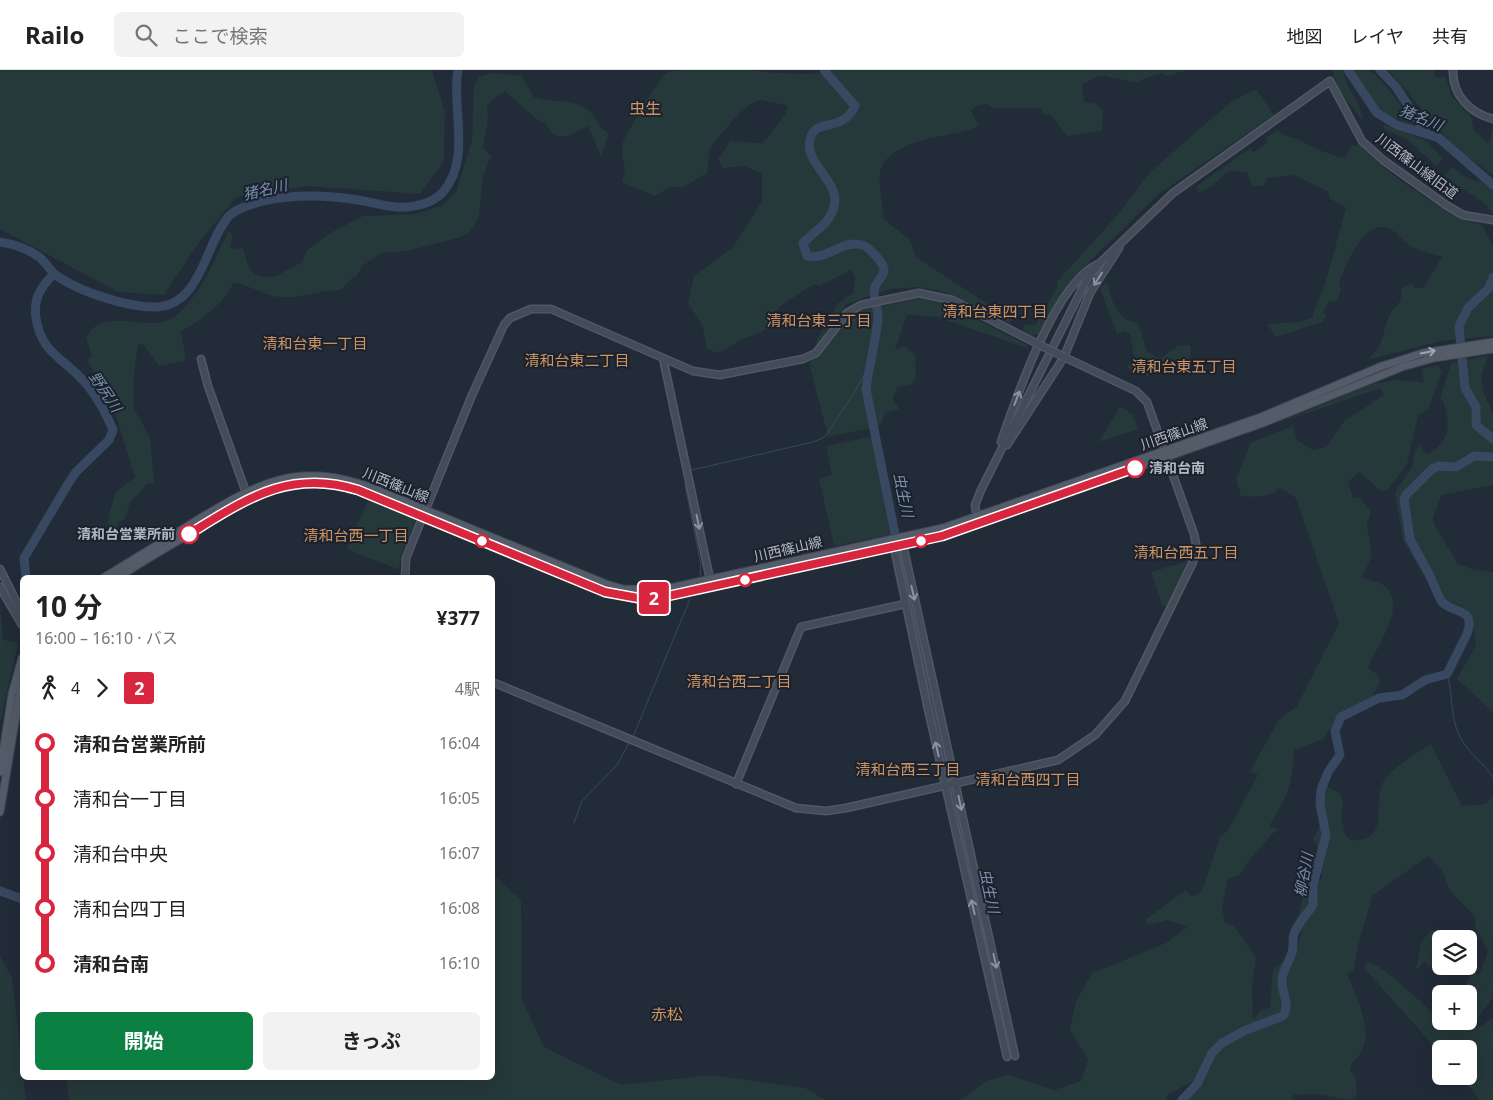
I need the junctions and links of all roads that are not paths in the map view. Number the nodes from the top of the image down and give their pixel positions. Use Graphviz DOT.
graph roads {
  1 [pos="1453,70"];
  2 [pos="1493,119"];
  3 [pos="1493,220"];
  4 [pos="1125,238"];
  5 [pos="1100,263"];
  6 [pos="1493,342"];
  7 [pos="1038,344"];
  8 [pos="1493,349"];
  9 [pos="1064,356"];
  10 [pos="663,358"];
  11 [pos="201,359"];
  12 [pos="1383,370"];
  13 [pos="1167,453"];
  14 [pos="996,460"];
  15 [pos="246,495"];
  16 [pos="424,513"];
  17 [pos="977,519"];
  18 [pos="902,541"];
  19 [pos="892,543"];
  20 [pos="0,569"];
  21 [pos="109,575"];
  22 [pos="122,575"];
  23 [pos="405,575"];
  24 [pos="710,583"];
  25 [pos="0,587"];
  26 [pos="905,604"];
  27 [pos="20,609"];
  28 [pos="20,622"];
  29 [pos="20,665"];
  30 [pos="495,683"];
  31 [pos="20,691"];
  32 [pos="0,772"];
  33 [pos="736,784"];
  34 [pos="956,784"];
  35 [pos="945,786"];
  36 [pos="2,791"];
  37 [pos="0,812"];
  38 [pos="1015,1056"];
  39 [pos="1007,1057"];
  1 -- 2 [label="street"];
  3 -- 4 [label="street, 川西篠山線旧道"];
  4 -- 5 [label="street"];
  4 -- 9 [label="street, one-way"];
  5 -- 7 [label="street"];
  5 -- 14 [label="street"];
  12 -- 6 [label="main road, 川西篠山線, one-way"];
  7 -- 9 [label="street, bridge"];
  7 -- 10 [label="street"];
  14 -- 7 [label="street, one-way"];
  8 -- 12 [label="main road, 川西篠山線"];
  9 -- 13 [label="street"];
  9 -- 14 [label="street"];
  10 -- 16 [label="street"];
  10 -- 24 [label="street, one-way"];
  11 -- 15 [label="street"];
  12 -- 13 [label="main road, 川西篠山線"];
  13 -- 17 [label="main road, 川西篠山線"];
  13 -- 34 [label="street"];
  14 -- 17 [label="street"];
  15 -- 16 [label="main road, 川西篠山線"];
  15 -- 21 [label="main road, 川西篠山線"];
  15 -- 22 [label="main road, 川西篠山線"];
  16 -- 23 [label="street"];
  16 -- 24 [label="main road, 川西篠山線"];
  17 -- 18 [label="main road, 川西篠山線"];
  18 -- 19 [label="main road, 川西篠山線"];
  18 -- 34 [label="street, one-way"];
  19 -- 24 [label="main road, 川西篠山線"];
  19 -- 26 [label="street"];
  20 -- 27 [label="street"];
  25 -- 28 [label="street"];
  26 -- 33 [label="street"];
  35 -- 26 [label="street, one-way"];
  29 -- 32 [label="main road"];
  30 -- 33 [label="street"];
  31 -- 36 [label="main road"];
  33 -- 35 [label="street"];
  34 -- 35 [label="street"];
  34 -- 38 [label="street, one-way"];
  39 -- 35 [label="street, one-way"];
  36 -- 37 [label="main road"];
}
